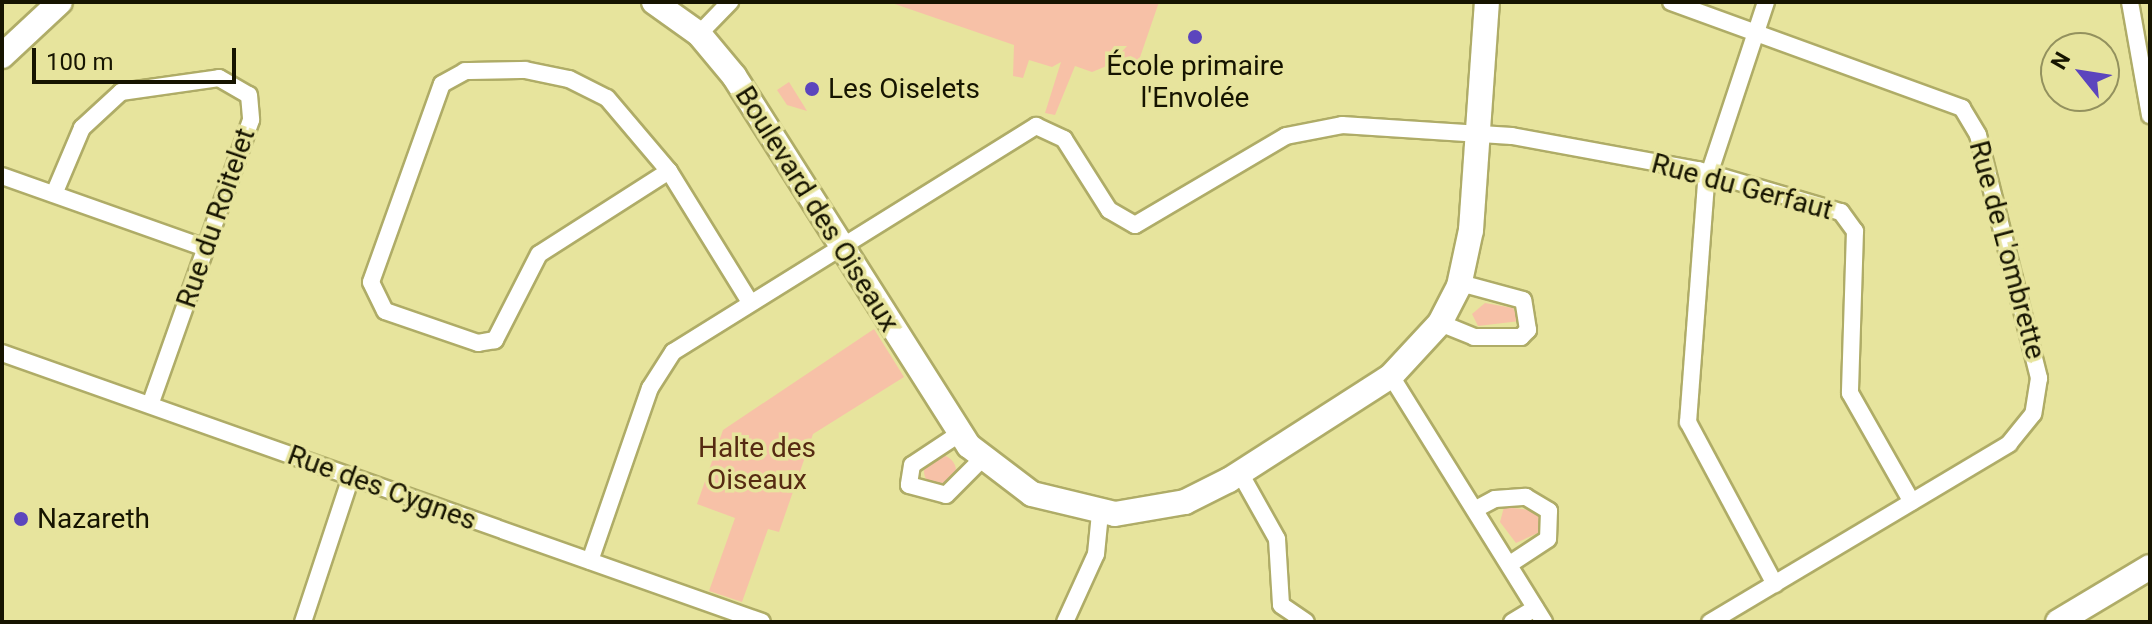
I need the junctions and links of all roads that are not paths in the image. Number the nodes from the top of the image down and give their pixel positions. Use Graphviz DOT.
graph roads {
  1 [pos="654,2"];
  2 [pos="730,2"];
  3 [pos="1487,2"];
  4 [pos="1671,2"];
  5 [pos="1766,2"];
  6 [pos="2130,2"];
  7 [pos="58,3"];
  8 [pos="1756,31"];
  9 [pos="699,34"];
  10 [pos="2,56"];
  11 [pos="2150,115"];
  12 [pos="1478,135"];
  13 [pos="669,171"];
  14 [pos="1708,172"];
  15 [pos="2,176"];
  16 [pos="54,194"];
  17 [pos="841,246"];
  18 [pos="205,248"];
  19 [pos="1460,283"];
  20 [pos="750,302"];
  21 [pos="1440,323"];
  22 [pos="2,353"];
  23 [pos="1391,376"];
  24 [pos="150,405"];
  25 [pos="959,434"];
  26 [pos="982,459"];
  27 [pos="1240,473"];
  28 [pos="351,477"];
  29 [pos="1912,502"];
  30 [pos="1476,509"];
  31 [pos="1100,513"];
  32 [pos="590,561"];
  33 [pos="1510,564"];
  34 [pos="2150,567"];
  35 [pos="1775,584"];
  36 [pos="1540,615"];
  37 [pos="303,622"];
  38 [pos="762,622"];
  39 [pos="1065,622"];
  40 [pos="1306,622"];
  41 [pos="1512,622"];
  42 [pos="1710,622"];
  43 [pos="2058,622"];
  1 -- 9 [label="street, Boulevard des Oiseaux"];
  2 -- 9 [label="street"];
  3 -- 12 [label="street, Boulevard des Oiseaux"];
  4 -- 8 [label="street, Rue de L'ombrette"];
  5 -- 8 [label="street"];
  6 -- 11 [label="street"];
  7 -- 10 [label="street"];
  8 -- 14 [label="street"];
  8 -- 29 [label="street, Rue de L'ombrette"];
  9 -- 17 [label="street, Boulevard des Oiseaux"];
  12 -- 14 [label="street, Rue du Gerfaut"];
  12 -- 17 [label="street, Rue du Gerfaut"];
  12 -- 19 [label="street, Boulevard des Oiseaux"];
  13 -- 13 [label="street"];
  13 -- 20 [label="street"];
  14 -- 29 [label="street, Rue du Gerfaut"];
  14 -- 35 [label="street"];
  15 -- 16 [label="street"];
  16 -- 18 [label="street"];
  16 -- 18 [label="street, Rue du Roitelet"];
  17 -- 20 [label="street"];
  17 -- 25 [label="street, Boulevard des Oiseaux"];
  18 -- 24 [label="street, Rue du Roitelet"];
  19 -- 21 [label="street, Boulevard des Oiseaux"];
  19 -- 21 [label="street"];
  20 -- 32 [label="street"];
  21 -- 23 [label="street, Boulevard des Oiseaux"];
  22 -- 24 [label="street, Rue des Cygnes"];
  23 -- 27 [label="street, Boulevard des Oiseaux"];
  23 -- 30 [label="street"];
  24 -- 28 [label="street, Rue des Cygnes"];
  25 -- 26 [label="street, Boulevard des Oiseaux"];
  25 -- 26 [label="street"];
  26 -- 31 [label="street, Boulevard des Oiseaux"];
  27 -- 31 [label="street, Boulevard des Oiseaux"];
  27 -- 40 [label="street"];
  28 -- 32 [label="street, Rue des Cygnes"];
  28 -- 37 [label="street"];
  29 -- 35 [label="street, Rue de L'ombrette"];
  30 -- 33 [label="street"];
  30 -- 33 [label="street"];
  31 -- 39 [label="street"];
  32 -- 38 [label="street, Rue des Cygnes"];
  33 -- 36 [label="street"];
  34 -- 43 [label="street"];
  35 -- 42 [label="street, Rue de L'ombrette"];
  36 -- 41 [label="street"];
}
